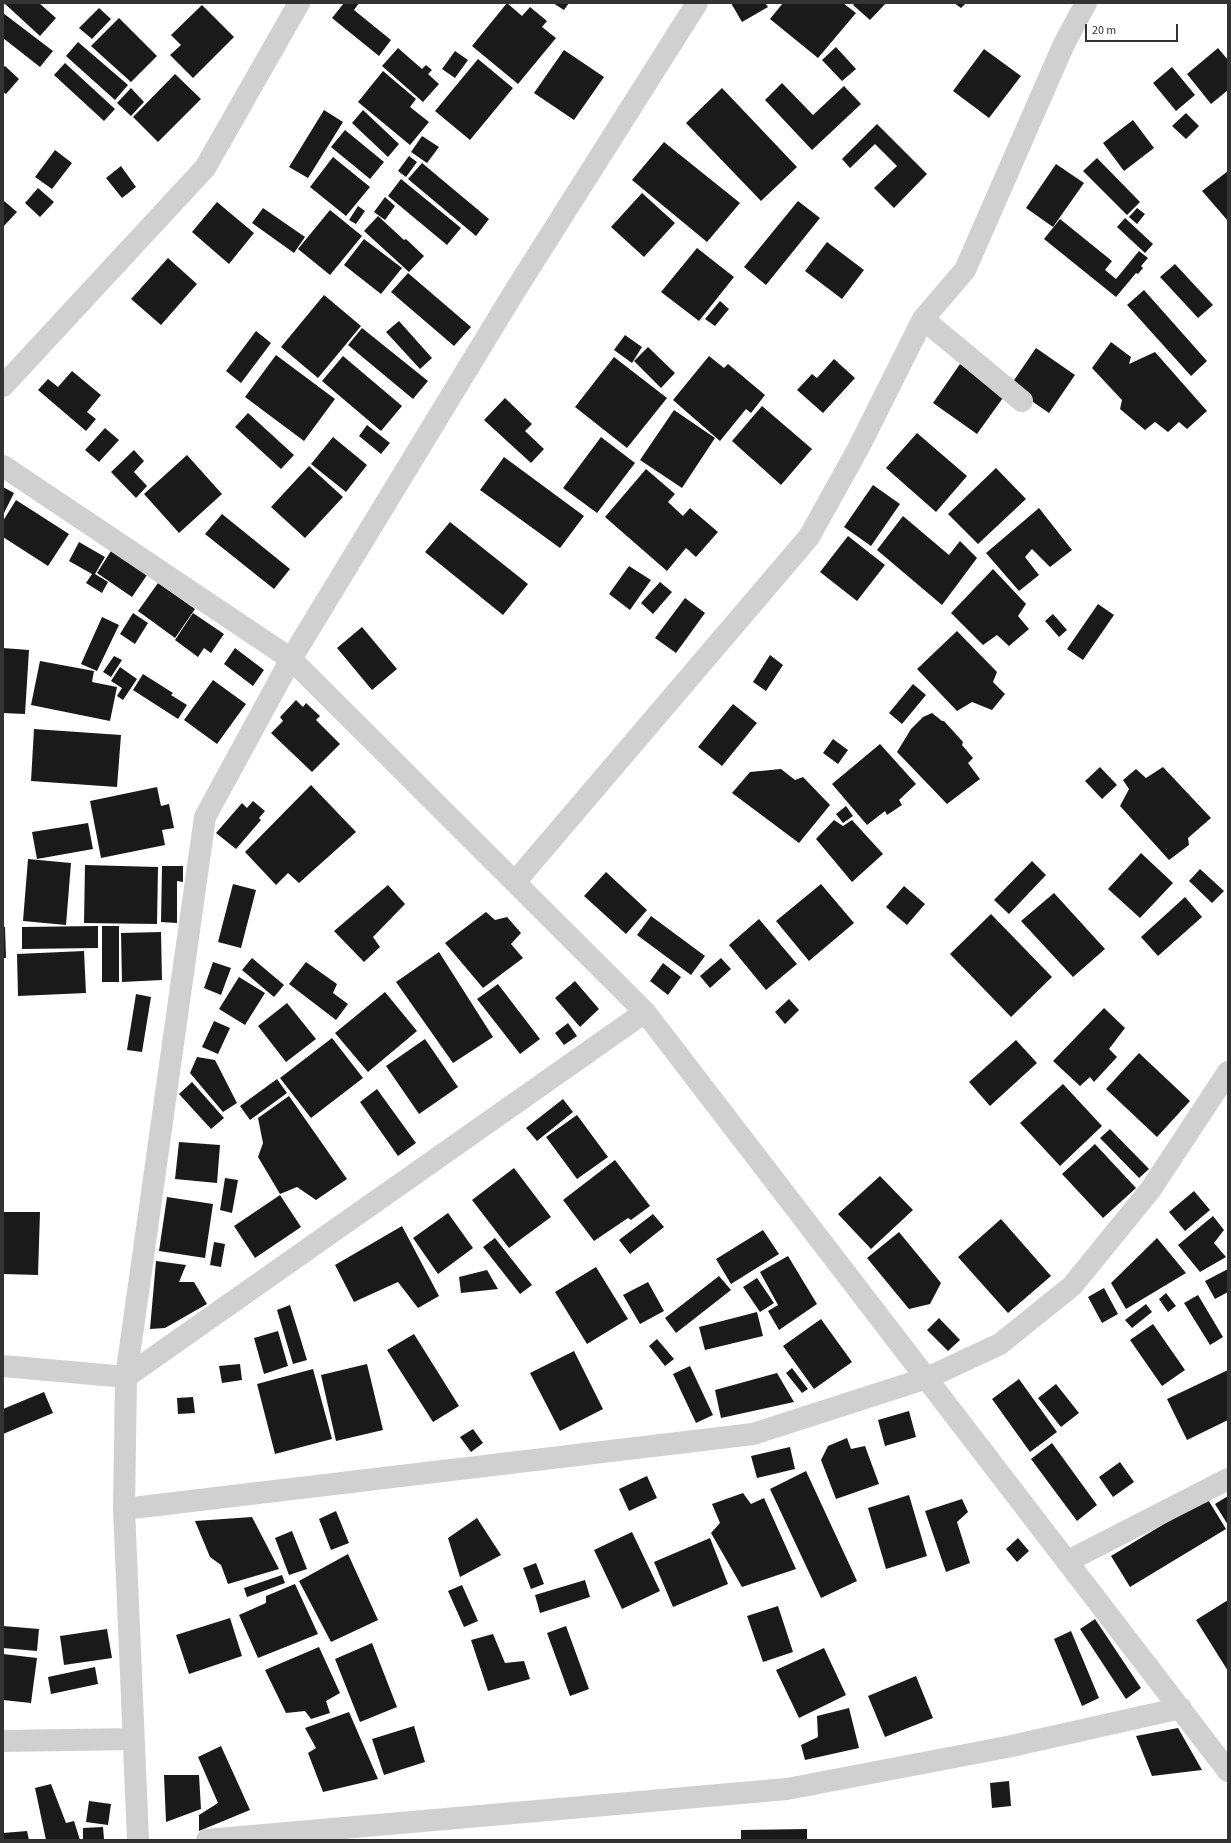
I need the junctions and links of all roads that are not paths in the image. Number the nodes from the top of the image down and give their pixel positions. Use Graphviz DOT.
graph roads {
  1 [pos="299,3"];
  2 [pos="697,3"];
  3 [pos="1086,3"];
  4 [pos="923,319"];
  5 [pos="3,386"];
  6 [pos="1022,401"];
  7 [pos="3,466"];
  8 [pos="291,659"];
  9 [pos="515,882"];
  10 [pos="645,1012"];
  11 [pos="1228,1072"];
  12 [pos="3,1366"];
  13 [pos="126,1377"];
  14 [pos="927,1378"];
  15 [pos="1228,1479"];
  16 [pos="124,1509"];
  17 [pos="1068,1561"];
  18 [pos="1181,1708"];
  19 [pos="133,1739"];
  20 [pos="3,1741"];
  21 [pos="1228,1771"];
  22 [pos="138,1840"];
  23 [pos="207,1840"];
  1 -- 5 [label="street"];
  2 -- 8 [label="street"];
  3 -- 4 [label="street"];
  4 -- 6 [label="street"];
  4 -- 9 [label="street"];
  7 -- 8 [label="street"];
  8 -- 9 [label="street"];
  8 -- 13 [label="street"];
  9 -- 10 [label="street"];
  10 -- 13 [label="street"];
  10 -- 14 [label="street"];
  11 -- 14 [label="street"];
  12 -- 13 [label="street"];
  13 -- 16 [label="street"];
  14 -- 16 [label="street"];
  14 -- 17 [label="street"];
  15 -- 17 [label="street"];
  16 -- 19 [label="street"];
  17 -- 18 [label="street"];
  18 -- 21 [label="street"];
  18 -- 23 [label="street"];
  19 -- 20 [label="street"];
  19 -- 22 [label="street"];
}
